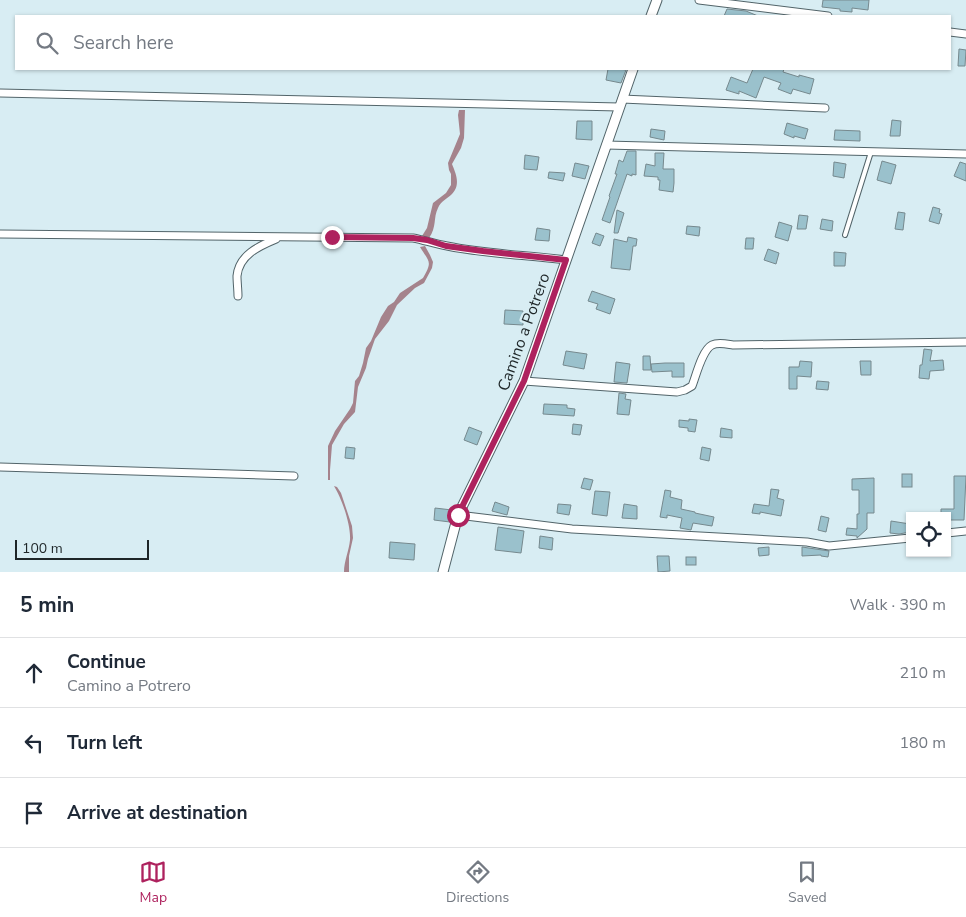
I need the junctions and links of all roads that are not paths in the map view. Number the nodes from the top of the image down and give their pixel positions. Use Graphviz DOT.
graph roads {
  1 [pos="657,0"];
  2 [pos="699,0"];
  3 [pos="651,15"];
  4 [pos="820,15"];
  5 [pos="951,32"];
  6 [pos="966,34"];
  7 [pos="633,70"];
  8 [pos="0,93"];
  9 [pos="621,103"];
  10 [pos="825,108"];
  11 [pos="606,145"];
  12 [pos="871,151"];
  13 [pos="966,154"];
  14 [pos="0,234"];
  15 [pos="845,235"];
  16 [pos="281,237"];
  17 [pos="566,260"];
  18 [pos="238,296"];
  19 [pos="966,342"];
  20 [pos="524,381"];
  21 [pos="0,467"];
  22 [pos="294,476"];
  23 [pos="458,515"];
  24 [pos="966,531"];
  25 [pos="951,533"];
  26 [pos="906,538"];
  27 [pos="443,572"];
  1 -- 3 [label="street"];
  2 -- 4 [label="street"];
  5 -- 6 [label="street"];
  7 -- 9 [label="street, Camino a Potrero"];
  8 -- 9 [label="street"];
  9 -- 10 [label="street"];
  9 -- 11 [label="street, Camino a Potrero"];
  11 -- 12 [label="street"];
  11 -- 17 [label="street, Camino a Potrero"];
  12 -- 13 [label="street"];
  12 -- 15 [label="lane"];
  14 -- 16 [label="street"];
  16 -- 17 [label="street"];
  16 -- 18 [label="street"];
  17 -- 20 [label="street, Camino a Potrero"];
  19 -- 20 [label="street"];
  20 -- 23 [label="street, Camino a Potrero"];
  21 -- 22 [label="street"];
  23 -- 26 [label="street"];
  23 -- 27 [label="street, Camino a Potrero"];
  24 -- 25 [label="street"];
}
